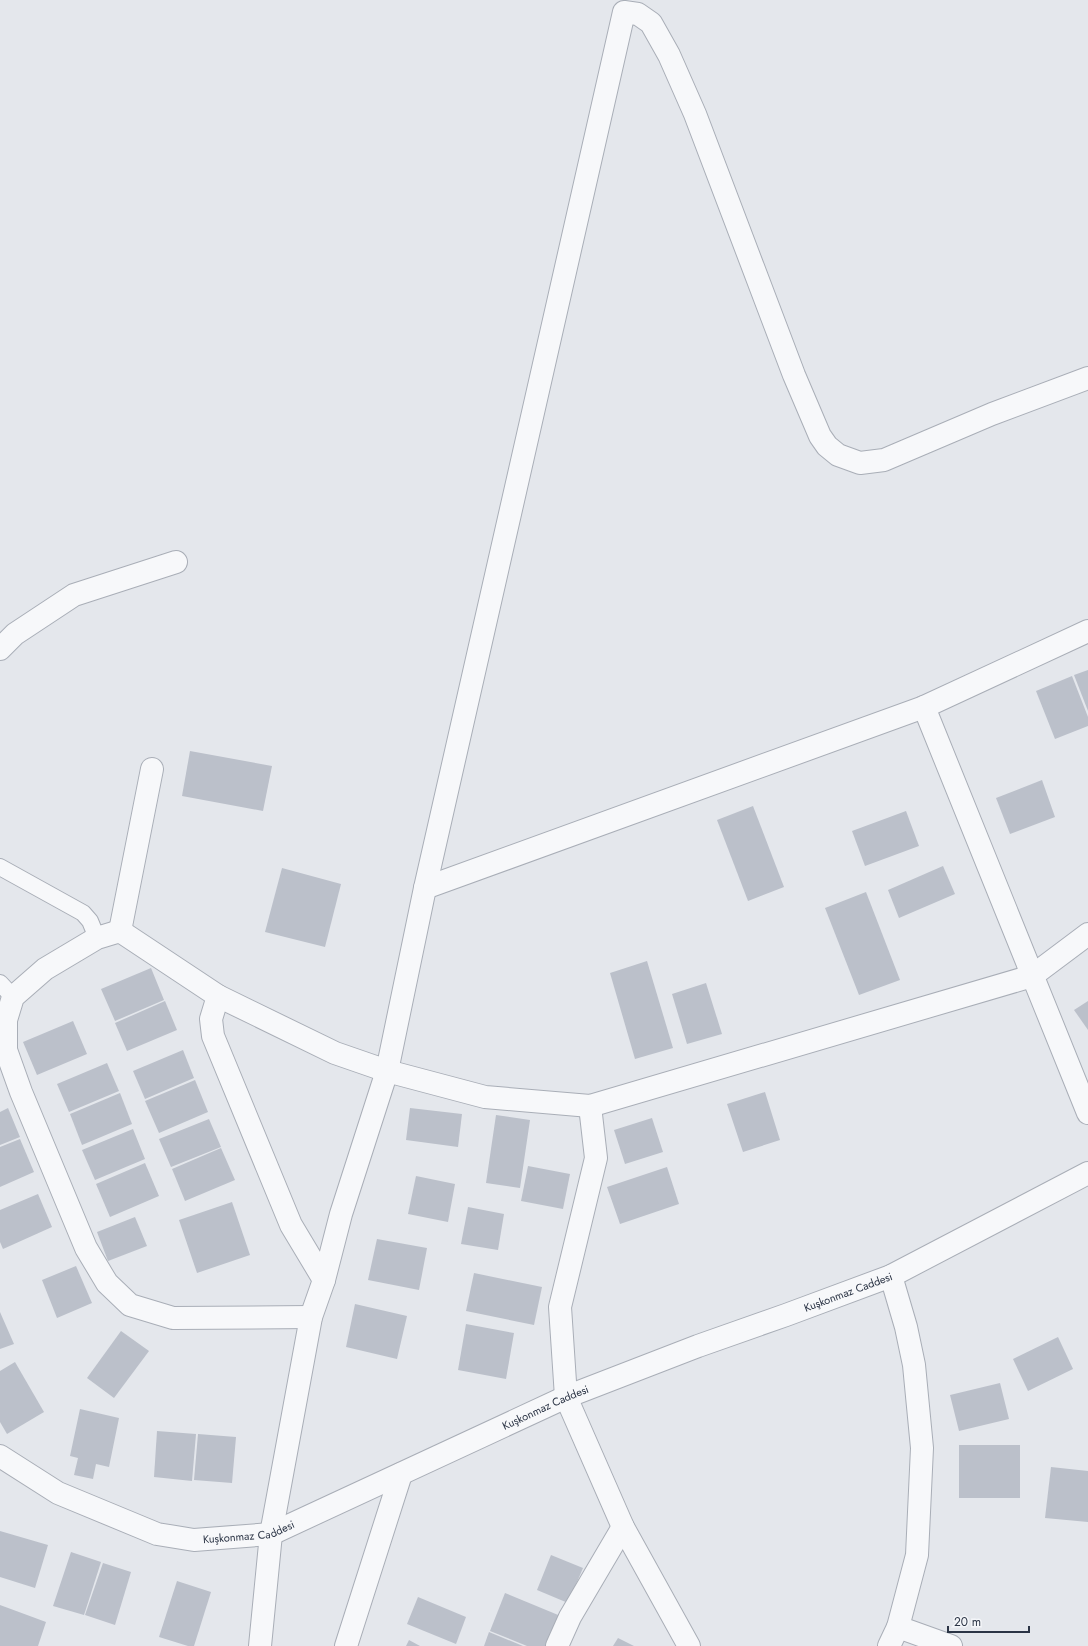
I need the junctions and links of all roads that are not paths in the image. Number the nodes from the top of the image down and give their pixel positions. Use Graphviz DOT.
graph roads {
  1 [pos="626,6"];
  2 [pos="1088,378"];
  3 [pos="176,562"];
  4 [pos="1088,631"];
  5 [pos="0,649"];
  6 [pos="924,706"];
  7 [pos="152,769"];
  8 [pos="0,867"];
  9 [pos="425,888"];
  10 [pos="120,931"];
  11 [pos="1088,934"];
  12 [pos="97,938"];
  13 [pos="1032,976"];
  14 [pos="7,990"];
  15 [pos="218,996"];
  16 [pos="387,1071"];
  17 [pos="590,1106"];
  18 [pos="1088,1113"];
  19 [pos="1088,1173"];
  20 [pos="891,1276"];
  21 [pos="324,1280"];
  22 [pos="311,1317"];
  23 [pos="566,1397"];
  24 [pos="0,1456"];
  25 [pos="401,1474"];
  26 [pos="623,1527"];
  27 [pos="271,1534"];
  28 [pos="893,1637"];
  29 [pos="260,1646"];
  30 [pos="346,1646"];
  31 [pos="557,1646"];
  32 [pos="689,1646"];
  33 [pos="951,1646"];
  1 -- 2 [label="street"];
  1 -- 9 [label="street"];
  3 -- 5 [label="street"];
  4 -- 6 [label="street"];
  6 -- 9 [label="street"];
  6 -- 13 [label="street"];
  7 -- 10 [label="street"];
  8 -- 12 [label="lane"];
  9 -- 16 [label="street"];
  10 -- 12 [label="street"];
  10 -- 15 [label="street"];
  11 -- 13 [label="street"];
  12 -- 14 [label="street"];
  13 -- 17 [label="street"];
  13 -- 18 [label="street"];
  14 -- 22 [label="street"];
  15 -- 16 [label="street"];
  15 -- 21 [label="street"];
  16 -- 17 [label="street"];
  16 -- 21 [label="street"];
  17 -- 23 [label="street"];
  19 -- 20 [label="street, Kuşkonmaz Caddesi"];
  20 -- 23 [label="street, Kuşkonmaz Caddesi"];
  20 -- 28 [label="street"];
  21 -- 22 [label="street"];
  22 -- 27 [label="street"];
  23 -- 25 [label="street, Kuşkonmaz Caddesi"];
  23 -- 26 [label="street"];
  24 -- 27 [label="street, Kuşkonmaz Caddesi"];
  25 -- 27 [label="street, Kuşkonmaz Caddesi"];
  25 -- 30 [label="street"];
  26 -- 31 [label="street"];
  26 -- 32 [label="street"];
  27 -- 29 [label="street"];
  28 -- 33 [label="street"];
}
